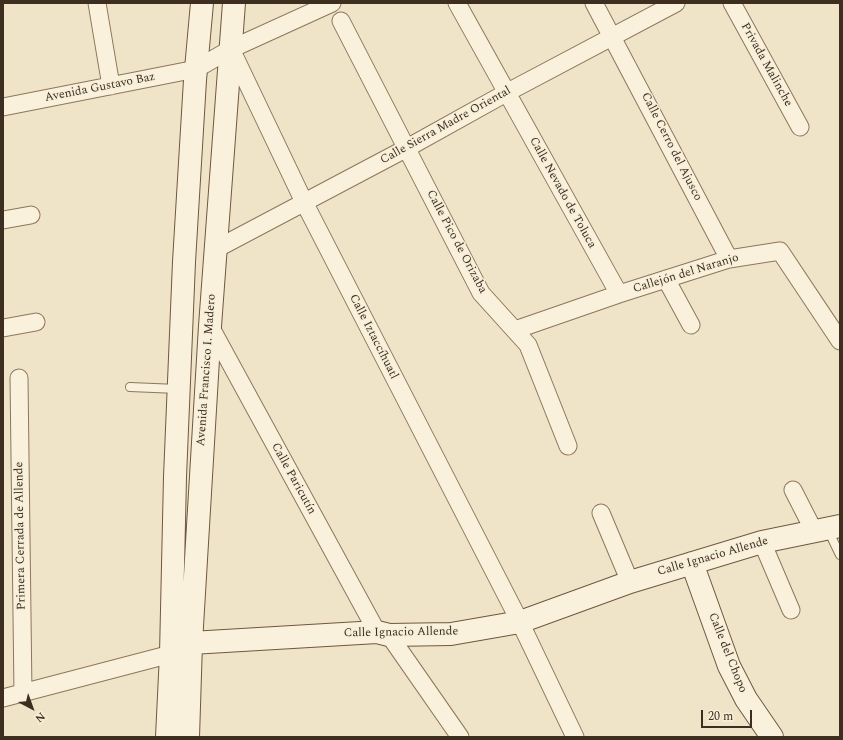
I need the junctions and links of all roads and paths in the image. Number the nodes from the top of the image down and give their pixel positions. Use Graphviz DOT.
graph roads {
  1 [pos="97,3"];
  2 [pos="202,3"];
  3 [pos="234,3"];
  4 [pos="332,3"];
  5 [pos="457,3"];
  6 [pos="594,3"];
  7 [pos="676,3"];
  8 [pos="732,3"];
  9 [pos="341,21"];
  10 [pos="613,36"];
  11 [pos="231,49"];
  12 [pos="196,69"];
  13 [pos="111,86"];
  14 [pos="506,92"];
  15 [pos="3,107"];
  16 [pos="800,127"];
  17 [pos="407,148"];
  18 [pos="304,202"];
  19 [pos="31,215"];
  20 [pos="3,220"];
  21 [pos="216,249"];
  22 [pos="729,259"];
  23 [pos="666,279"];
  24 [pos="619,294"];
  25 [pos="36,322"];
  26 [pos="691,325"];
  27 [pos="210,326"];
  28 [pos="3,328"];
  29 [pos="515,330"];
  30 [pos="839,337"];
  31 [pos="19,378"];
  32 [pos="130,387"];
  33 [pos="179,389"];
  34 [pos="568,446"];
  35 [pos="793,490"];
  36 [pos="601,513"];
  37 [pos="827,529"];
  38 [pos="762,542"];
  39 [pos="840,555"];
  40 [pos="692,563"];
  41 [pos="630,582"];
  42 [pos="791,610"];
  43 [pos="520,622"];
  44 [pos="383,633"];
  45 [pos="190,643"];
  46 [pos="171,654"];
  47 [pos="23,694"];
  48 [pos="3,698"];
  49 [pos="167,737"];
  50 [pos="188,737"];
  51 [pos="460,737"];
  52 [pos="575,737"];
  53 [pos="772,737"];
  1 -- 13 [label="street"];
  2 -- 12 [label="main road, Avenida Francisco I. Madero"];
  3 -- 11 [label="main road, Avenida Francisco I. Madero"];
  4 -- 11 [label="street, Avenida Gustavo Baz"];
  5 -- 14 [label="street, Calle Nevado de Toluca"];
  6 -- 10 [label="street, Calle Cerro del Ajusco"];
  7 -- 10 [label="street, Calle Sierra Madre Oriental"];
  8 -- 16 [label="street, Privada Malinche"];
  9 -- 17 [label="street, Calle Pico de Orizaba"];
  10 -- 14 [label="street, Calle Sierra Madre Oriental"];
  10 -- 22 [label="street, Calle Cerro del Ajusco"];
  11 -- 12 [label="street, Avenida Gustavo Baz"];
  11 -- 18 [label="street, Calle Iztaccíhuatl"];
  11 -- 21 [label="main road, Avenida Francisco I. Madero"];
  12 -- 13 [label="street, Avenida Gustavo Baz"];
  12 -- 33 [label="main road, Avenida Francisco I. Madero"];
  13 -- 15 [label="street, Avenida Gustavo Baz"];
  14 -- 17 [label="street, Calle Sierra Madre Oriental"];
  14 -- 24 [label="street, Calle Nevado de Toluca"];
  17 -- 18 [label="street, Calle Sierra Madre Oriental"];
  17 -- 29 [label="street, Calle Pico de Orizaba"];
  18 -- 21 [label="street, Calle Sierra Madre Oriental"];
  18 -- 43 [label="street, Calle Iztaccíhuatl"];
  19 -- 20 [label="street"];
  21 -- 27 [label="main road, Avenida Francisco I. Madero"];
  22 -- 23 [label="street, Callejón del Naranjo"];
  22 -- 30 [label="street, Callejón del Naranjo"];
  23 -- 24 [label="street, Callejón del Naranjo"];
  23 -- 26 [label="street"];
  24 -- 29 [label="street, Callejón del Naranjo"];
  25 -- 28 [label="street"];
  27 -- 44 [label="street, Calle Paricutín"];
  27 -- 45 [label="main road, Avenida Francisco I. Madero"];
  29 -- 34 [label="street, Calle Pico de Orizaba"];
  31 -- 47 [label="street, Primera Cerrada de Allende"];
  32 -- 33 [label="lane"];
  33 -- 46 [label="main road, Avenida Francisco I. Madero"];
  35 -- 37 [label="street"];
  36 -- 41 [label="street"];
  37 -- 38 [label="main road, Calle Ignacio Allende"];
  37 -- 39 [label="lane"];
  38 -- 40 [label="main road, Calle Ignacio Allende"];
  38 -- 42 [label="street"];
  40 -- 41 [label="main road, Calle Ignacio Allende"];
  40 -- 53 [label="main road, Calle del Chopo"];
  41 -- 43 [label="main road, Calle Ignacio Allende"];
  43 -- 44 [label="main road, Calle Ignacio Allende"];
  43 -- 52 [label="street, Calle Iztaccíhuatl"];
  44 -- 45 [label="main road, Calle Ignacio Allende"];
  44 -- 51 [label="street, Calle Paricutín"];
  45 -- 46 [label="main road, Calle Ignacio Allende"];
  45 -- 50 [label="main road, Avenida Francisco I. Madero"];
  46 -- 47 [label="street, Calle Ignacio Allende"];
  46 -- 49 [label="main road, Avenida Francisco I. Madero"];
  47 -- 48 [label="street, Calle Ignacio Allende"];
}
